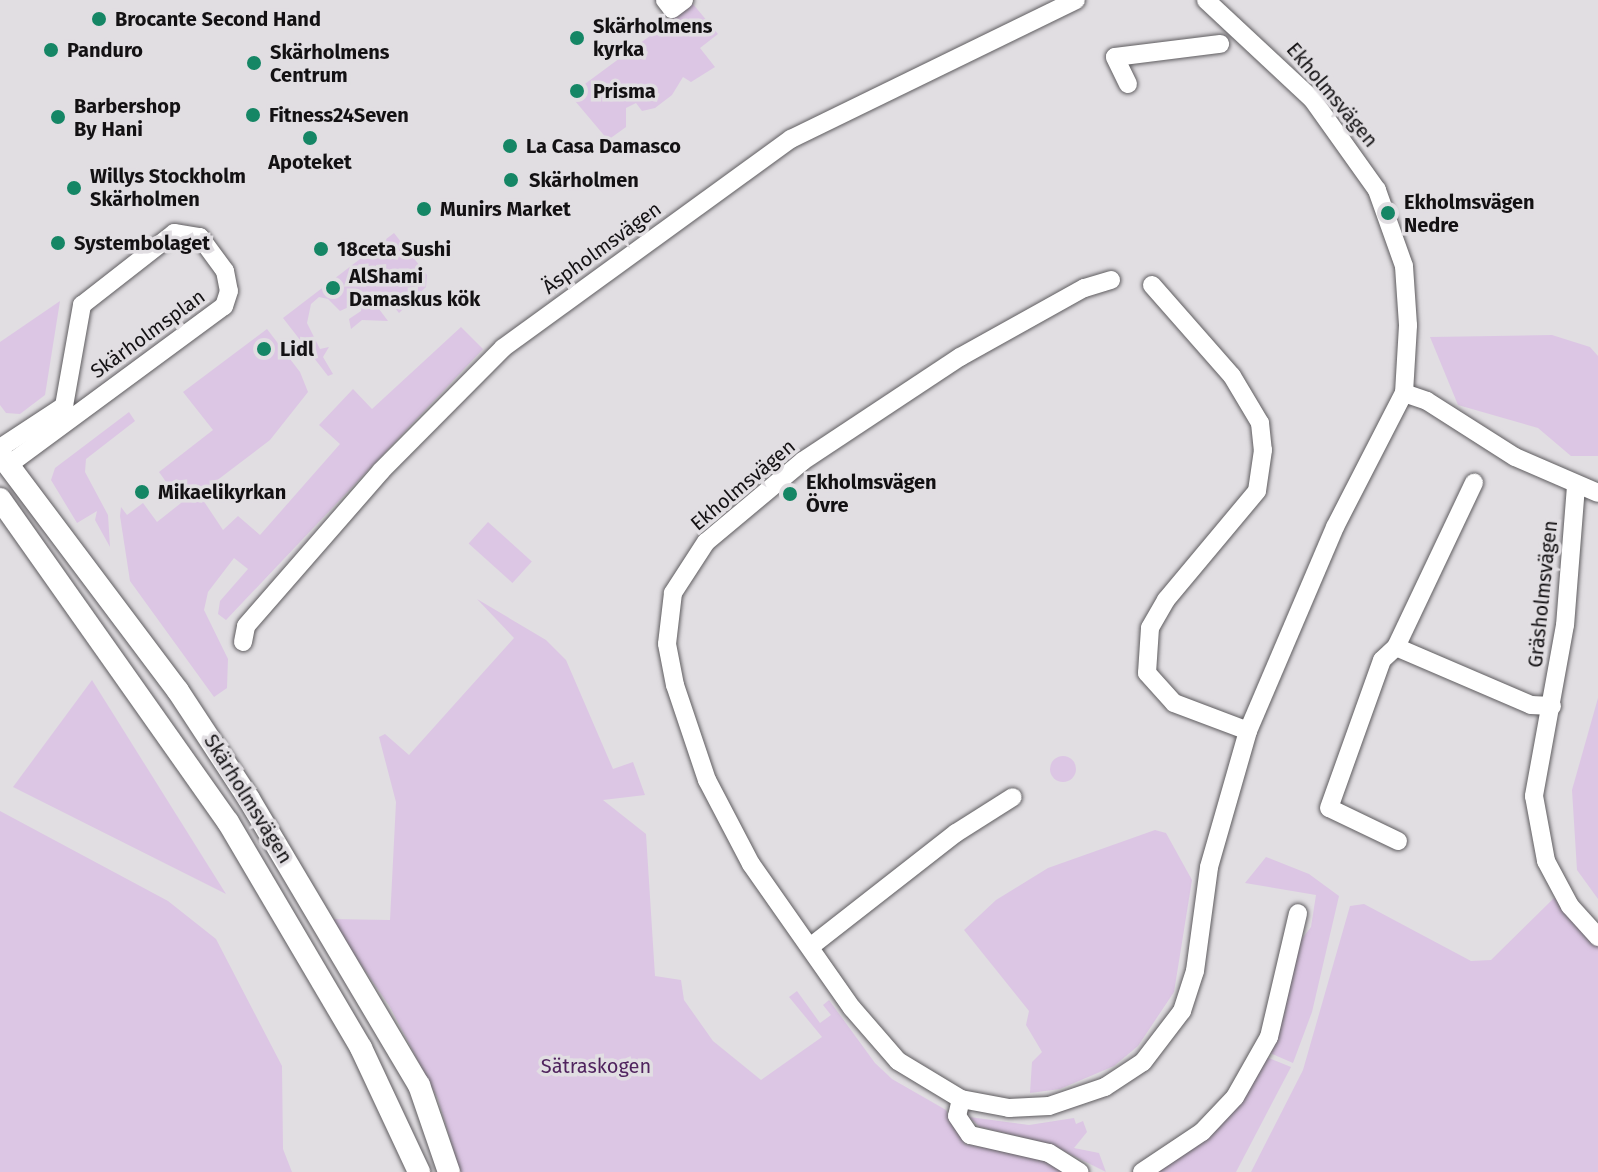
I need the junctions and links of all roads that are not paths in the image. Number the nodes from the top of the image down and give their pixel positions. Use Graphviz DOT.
graph roads {
  1 [pos="1076,0"];
  2 [pos="1206,0"];
  3 [pos="1220,44"];
  4 [pos="1128,84"];
  5 [pos="1111,280"];
  6 [pos="1152,285"];
  7 [pos="1404,393"];
  8 [pos="2,459"];
  9 [pos="1474,483"];
  10 [pos="1576,486"];
  11 [pos="1598,493"];
  12 [pos="0,499"];
  13 [pos="243,642"];
  14 [pos="1396,647"];
  15 [pos="1552,706"];
  16 [pos="1248,731"];
  17 [pos="1013,797"];
  18 [pos="1398,841"];
  19 [pos="1298,913"];
  20 [pos="1598,937"];
  21 [pos="810,947"];
  22 [pos="961,1099"];
  23 [pos="419,1172"];
  24 [pos="449,1172"];
  25 [pos="1080,1172"];
  26 [pos="1142,1172"];
  1 -- 13 [label="street, Äspholmsvägen"];
  2 -- 7 [label="street, Ekholmsvägen"];
  3 -- 4 [label="street"];
  5 -- 21 [label="street, Ekholmsvägen"];
  6 -- 16 [label="street"];
  7 -- 10 [label="street"];
  7 -- 16 [label="street, Ekholmsvägen"];
  8 -- 8 [label="street, Skärholmsplan"];
  8 -- 24 [label="main road, Skärholmsvägen"];
  9 -- 14 [label="street"];
  10 -- 11 [label="street"];
  10 -- 15 [label="street, Gräsholmsvägen"];
  12 -- 23 [label="main road, Skärholmsvägen"];
  14 -- 15 [label="street"];
  14 -- 18 [label="street"];
  15 -- 20 [label="street, Gräsholmsvägen"];
  16 -- 22 [label="street, Ekholmsvägen"];
  17 -- 21 [label="street"];
  19 -- 26 [label="street"];
  21 -- 22 [label="street, Ekholmsvägen"];
  22 -- 25 [label="street"];
}
